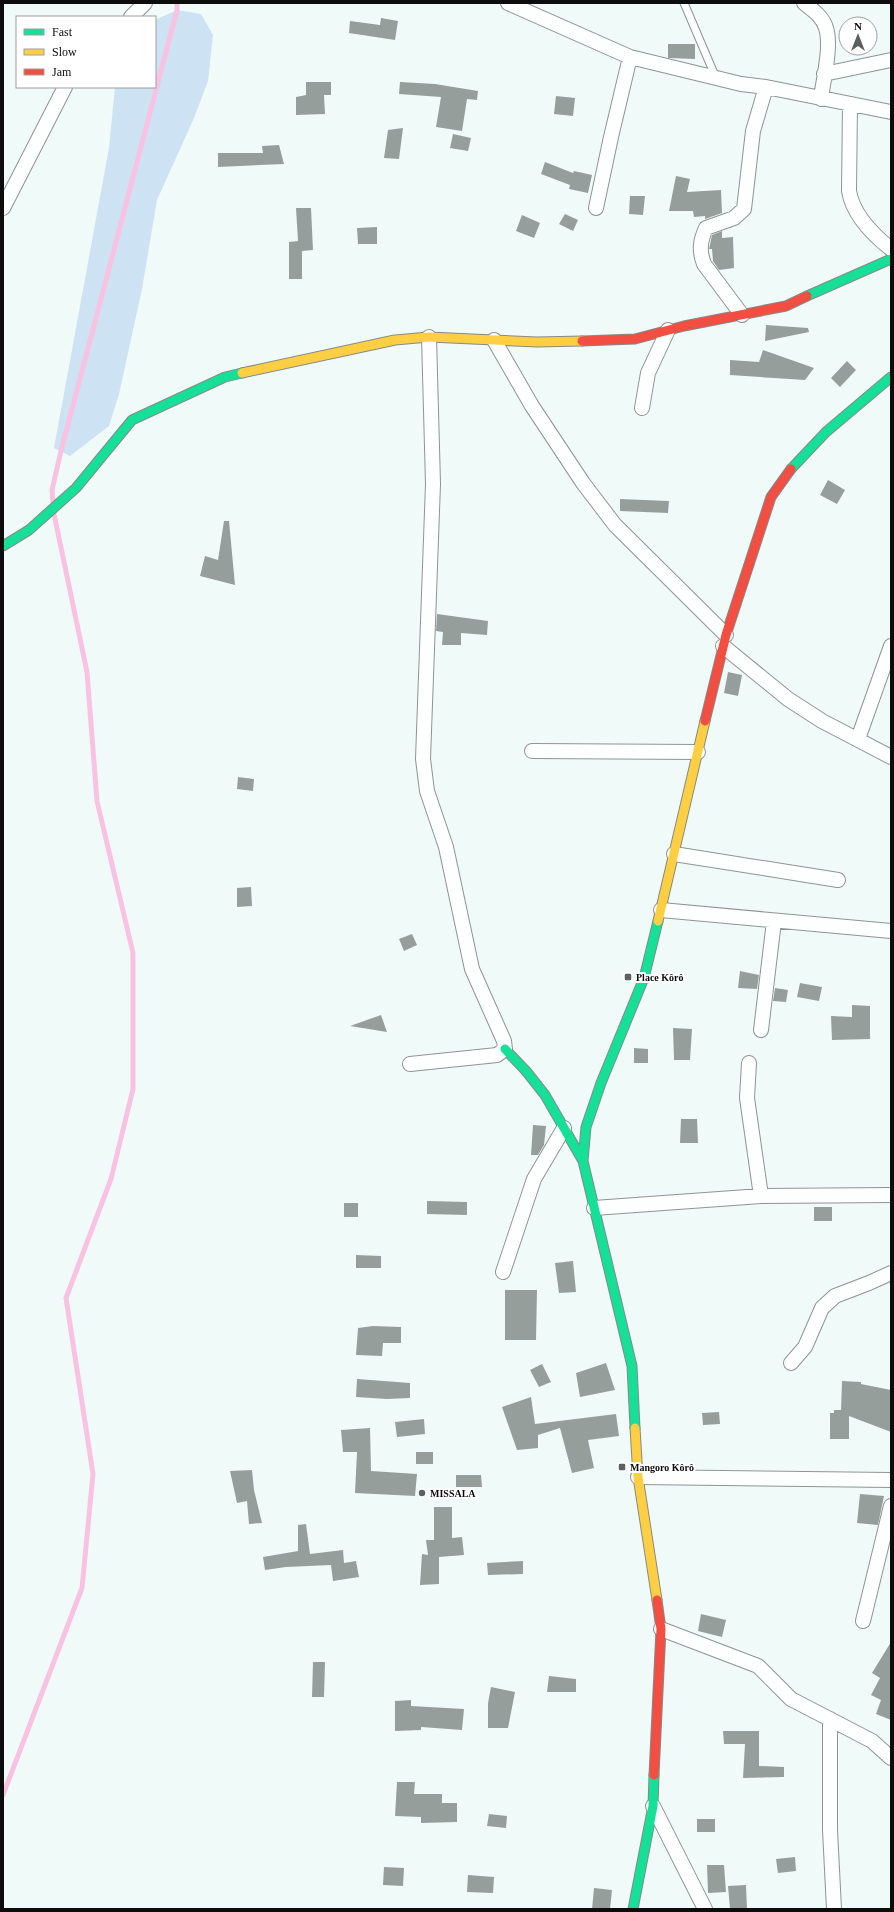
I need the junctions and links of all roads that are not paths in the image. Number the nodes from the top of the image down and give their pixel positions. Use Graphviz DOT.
graph roads {
  1 [pos="145,3"];
  2 [pos="508,3"];
  3 [pos="684,3"];
  4 [pos="804,3"];
  5 [pos="132,16"];
  6 [pos="630,57"];
  7 [pos="891,60"];
  8 [pos="824,74"];
  9 [pos="716,78"];
  10 [pos="766,87"];
  11 [pos="64,88"];
  12 [pos="821,99"];
  13 [pos="850,104"];
  14 [pos="891,112"];
  15 [pos="3,208"];
  16 [pos="596,208"];
  17 [pos="891,249"];
  18 [pos="891,259"];
  19 [pos="742,315"];
  20 [pos="668,330"];
  21 [pos="429,337"];
  22 [pos="494,340"];
  23 [pos="891,377"];
  24 [pos="642,408"];
  25 [pos="3,546"];
  26 [pos="725,640"];
  27 [pos="891,646"];
  28 [pos="858,739"];
  29 [pos="532,751"];
  30 [pos="698,752"];
  31 [pos="891,757"];
  32 [pos="674,854"];
  33 [pos="838,880"];
  34 [pos="661,910"];
  35 [pos="774,921"];
  36 [pos="891,931"];
  37 [pos="761,1030"];
  38 [pos="505,1049"];
  39 [pos="749,1063"];
  40 [pos="410,1064"];
  41 [pos="564,1128"];
  42 [pos="583,1161"];
  43 [pos="891,1195"];
  44 [pos="761,1196"];
  45 [pos="594,1208"];
  46 [pos="503,1272"];
  47 [pos="891,1273"];
  48 [pos="791,1363"];
  49 [pos="638,1477"];
  50 [pos="891,1480"];
  51 [pos="890,1513"];
  52 [pos="863,1622"];
  53 [pos="661,1629"];
  54 [pos="830,1719"];
  55 [pos="891,1758"];
  56 [pos="653,1806"];
  57 [pos="633,1909"];
  58 [pos="705,1909"];
  59 [pos="834,1909"];
  1 -- 5 [label="street"];
  2 -- 6 [label="street"];
  3 -- 9 [label="lane"];
  4 -- 8 [label="street"];
  6 -- 9 [label="street"];
  6 -- 16 [label="street"];
  7 -- 8 [label="street"];
  8 -- 12 [label="street"];
  9 -- 10 [label="street"];
  10 -- 12 [label="street"];
  10 -- 19 [label="street"];
  11 -- 15 [label="street"];
  12 -- 13 [label="street"];
  13 -- 14 [label="street"];
  13 -- 17 [label="street"];
  18 -- 19 [label="street"];
  19 -- 20 [label="street"];
  20 -- 22 [label="street"];
  20 -- 24 [label="street"];
  21 -- 22 [label="street"];
  21 -- 25 [label="street"];
  21 -- 38 [label="street"];
  22 -- 26 [label="street"];
  23 -- 26 [label="street"];
  26 -- 28 [label="street"];
  26 -- 30 [label="street"];
  27 -- 28 [label="street"];
  28 -- 31 [label="street"];
  29 -- 30 [label="street"];
  30 -- 32 [label="street"];
  32 -- 33 [label="street"];
  32 -- 34 [label="street"];
  34 -- 35 [label="street"];
  34 -- 42 [label="street"];
  35 -- 36 [label="street"];
  35 -- 37 [label="street"];
  38 -- 40 [label="street"];
  38 -- 41 [label="street"];
  39 -- 44 [label="street"];
  41 -- 42 [label="street"];
  41 -- 46 [label="street"];
  42 -- 45 [label="street"];
  43 -- 44 [label="street"];
  44 -- 45 [label="street"];
  45 -- 49 [label="street"];
  47 -- 48 [label="street"];
  49 -- 50 [label="street"];
  49 -- 53 [label="street"];
  51 -- 52 [label="street"];
  53 -- 54 [label="street"];
  53 -- 56 [label="street"];
  54 -- 55 [label="street"];
  54 -- 59 [label="street"];
  56 -- 57 [label="street"];
  56 -- 58 [label="street"];
}
